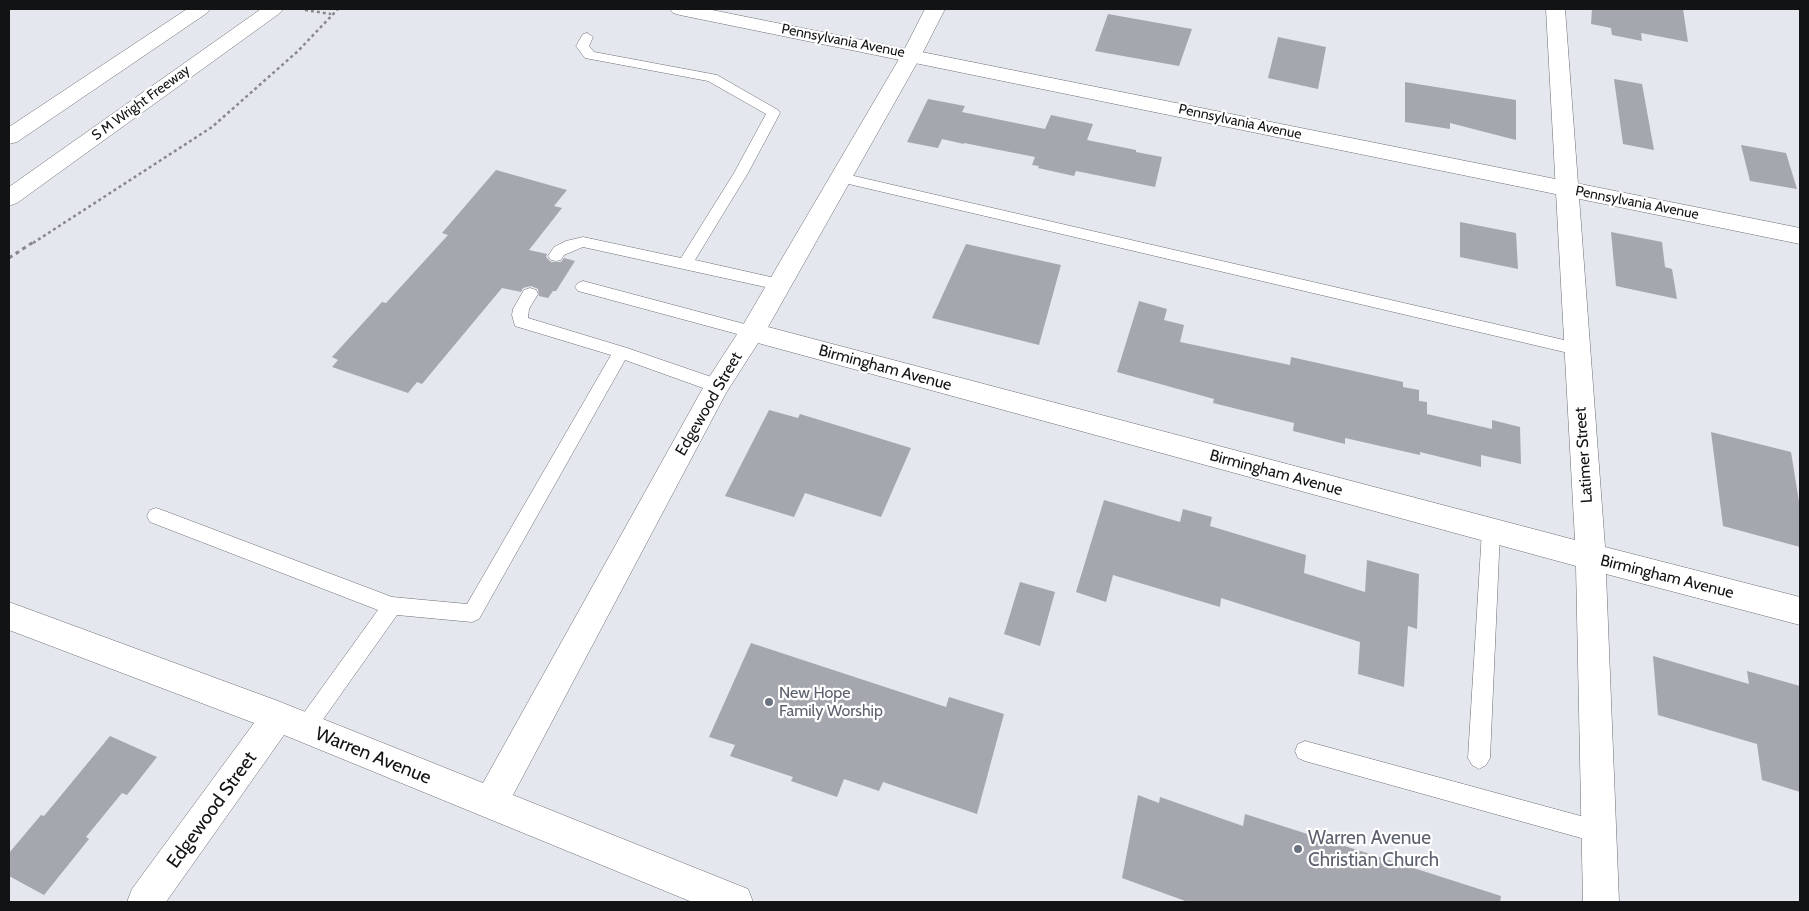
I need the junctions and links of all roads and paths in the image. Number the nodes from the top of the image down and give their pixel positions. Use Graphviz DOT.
graph roads {
  1 [pos="200,9"];
  2 [pos="273,9"];
  3 [pos="338,9"];
  4 [pos="680,9"];
  5 [pos="935,9"];
  6 [pos="1556,9"];
  7 [pos="305,10"];
  8 [pos="332,14"];
  9 [pos="587,37"];
  10 [pos="912,54"];
  11 [pos="9,137"];
  12 [pos="841,178"];
  13 [pos="1567,189"];
  14 [pos="9,198"];
  15 [pos="1800,236"];
  16 [pos="556,256"];
  17 [pos="9,258"];
  18 [pos="685,264"];
  19 [pos="779,284"];
  20 [pos="583,287"];
  21 [pos="530,294"];
  22 [pos="752,332"];
  23 [pos="1577,349"];
  24 [pos="621,352"];
  25 [pos="717,386"];
  26 [pos="156,516"];
  27 [pos="1490,531"];
  28 [pos="1591,557"];
  29 [pos="392,606"];
  30 [pos="1800,611"];
  31 [pos="9,616"];
  32 [pos="292,723"];
  33 [pos="1305,751"];
  34 [pos="1479,758"];
  35 [pos="491,803"];
  36 [pos="1598,832"];
  37 [pos="145,902"];
  38 [pos="736,902"];
  39 [pos="1600,902"];
  1 -- 11 [label="street"];
  2 -- 14 [label="street, S M Wright Freeway"];
  3 -- 8 [label="path"];
  4 -- 10 [label="street, Pennsylvania Avenue"];
  5 -- 10 [label="street, Edgewood Street"];
  6 -- 13 [label="street, Latimer Street"];
  7 -- 8 [label="path"];
  8 -- 17 [label="path"];
  9 -- 18 [label="lane"];
  10 -- 12 [label="street, Edgewood Street"];
  10 -- 13 [label="street, Pennsylvania Avenue"];
  12 -- 19 [label="street, Edgewood Street"];
  12 -- 23 [label="lane"];
  13 -- 15 [label="street, Pennsylvania Avenue"];
  13 -- 23 [label="street, Latimer Street"];
  16 -- 18 [label="lane"];
  18 -- 19 [label="lane"];
  19 -- 22 [label="street, Edgewood Street"];
  20 -- 22 [label="lane"];
  21 -- 24 [label="lane"];
  22 -- 25 [label="street, Edgewood Street"];
  22 -- 27 [label="street, Birmingham Avenue"];
  23 -- 28 [label="street, Latimer Street"];
  24 -- 25 [label="lane"];
  24 -- 29 [label="lane"];
  25 -- 35 [label="street, Edgewood Street"];
  26 -- 29 [label="lane"];
  27 -- 28 [label="street, Birmingham Avenue"];
  27 -- 34 [label="lane"];
  28 -- 30 [label="street, Birmingham Avenue"];
  28 -- 36 [label="street, Latimer Street"];
  29 -- 32 [label="lane"];
  31 -- 32 [label="street, Warren Avenue"];
  32 -- 35 [label="street, Warren Avenue"];
  32 -- 37 [label="street, Edgewood Street"];
  33 -- 36 [label="lane"];
  35 -- 38 [label="street, Warren Avenue"];
  36 -- 39 [label="street, Latimer Street"];
}
